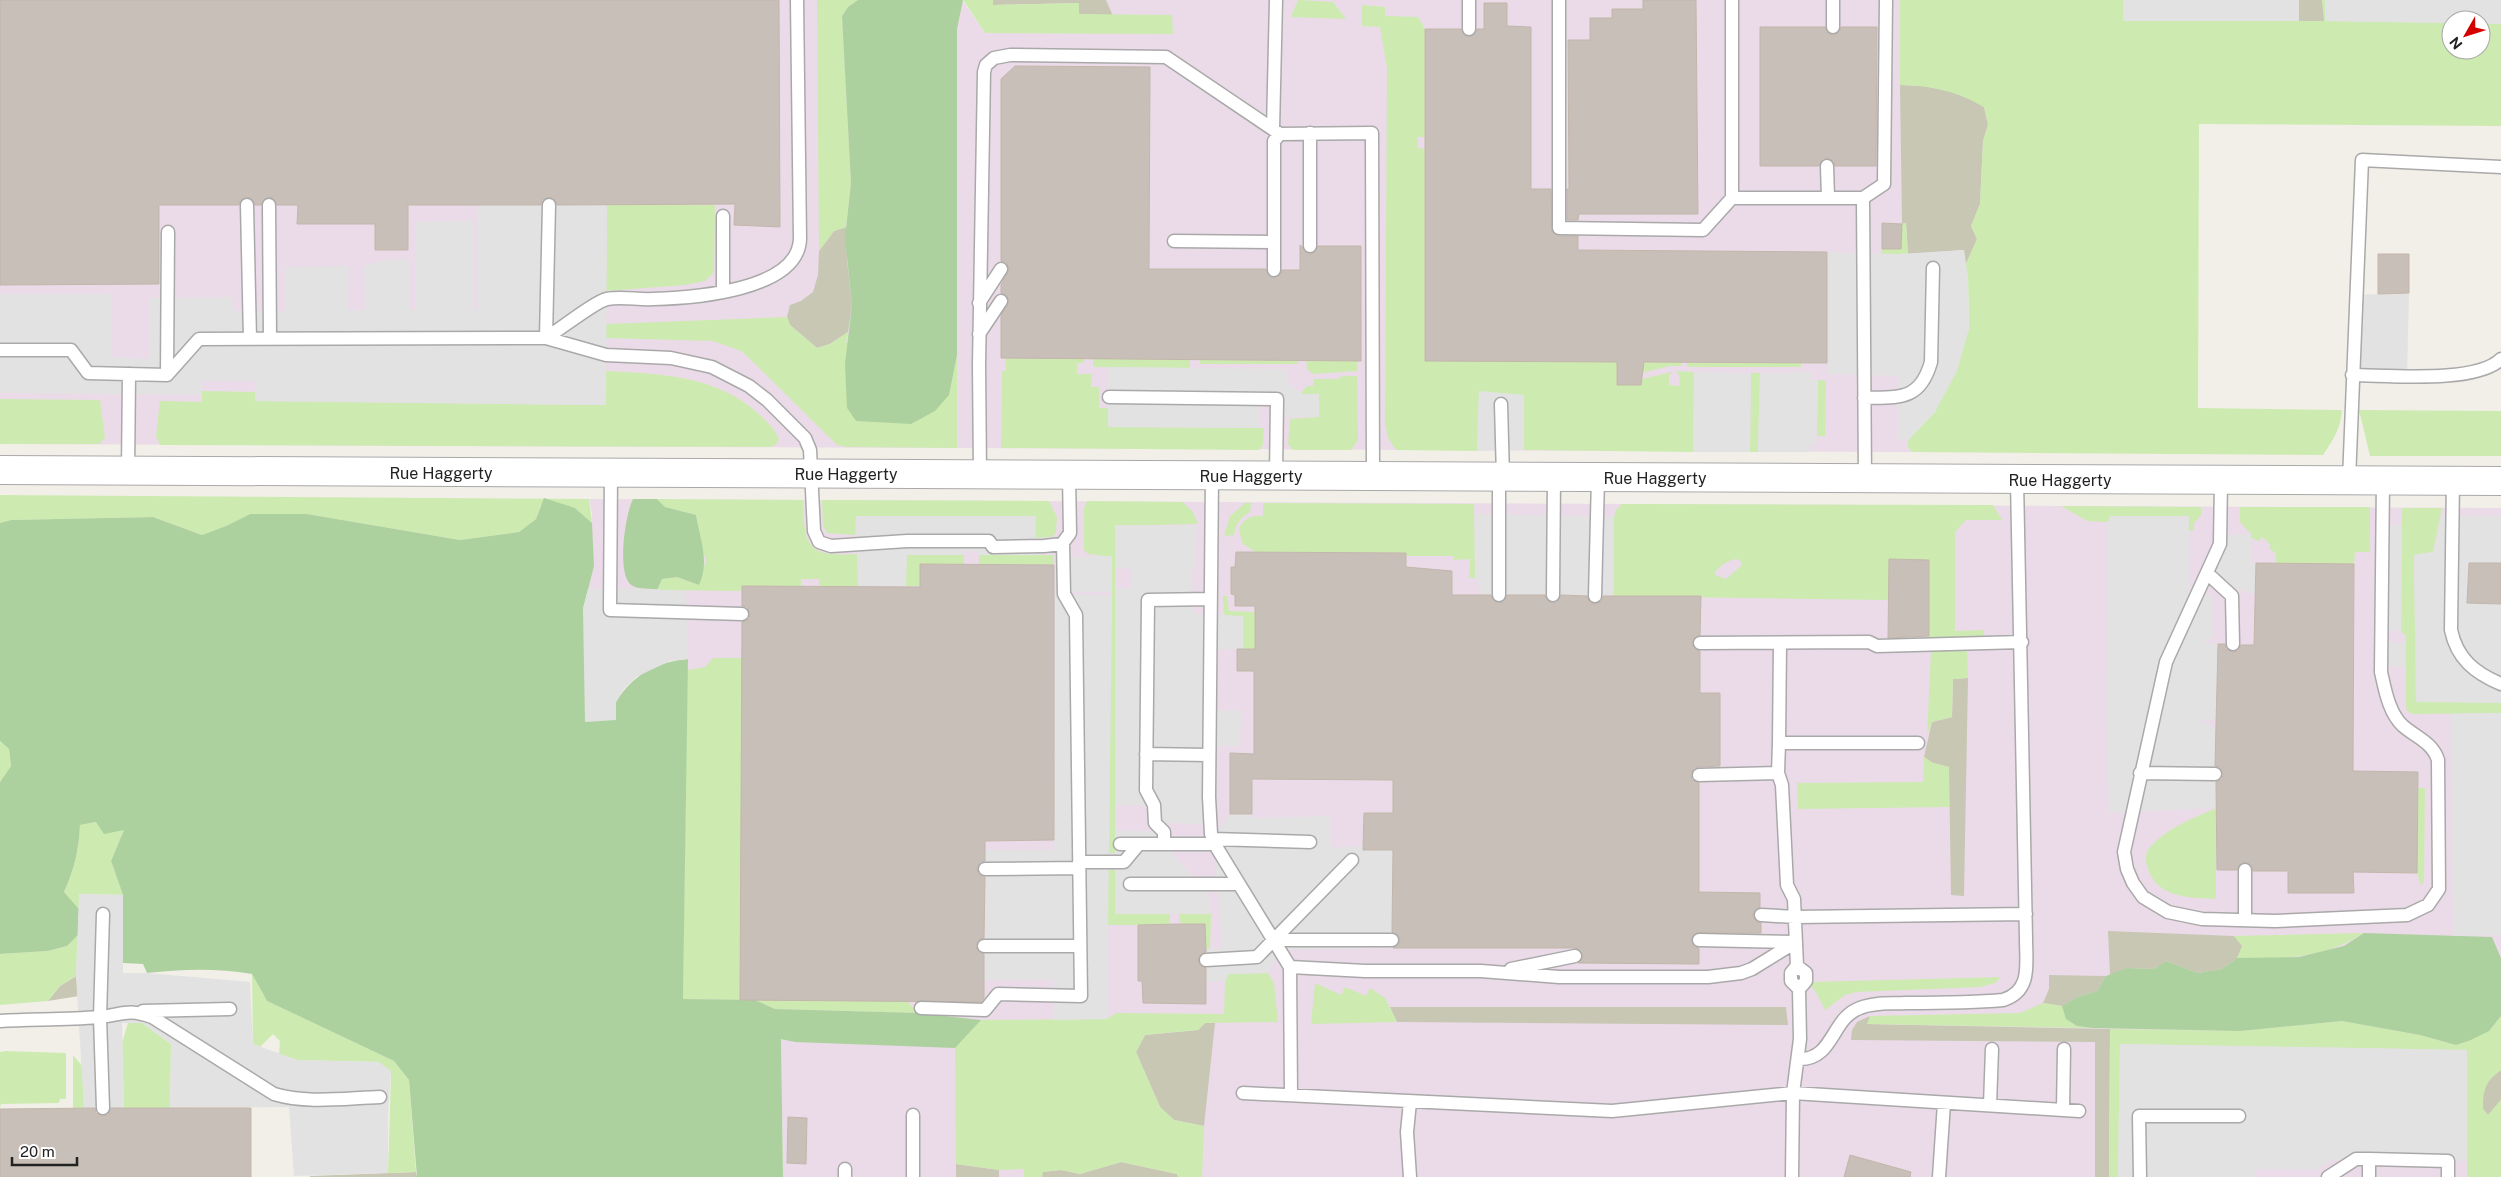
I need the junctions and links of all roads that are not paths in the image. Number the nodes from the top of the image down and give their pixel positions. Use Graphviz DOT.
graph roads {
  1 [pos="797,0"];
  2 [pos="1276,0"];
  3 [pos="1469,0"];
  4 [pos="1559,0"];
  5 [pos="1732,0"];
  6 [pos="1833,0"];
  7 [pos="1886,0"];
  8 [pos="1833,27"];
  9 [pos="1470,29"];
  10 [pos="1277,131"];
  11 [pos="1310,133"];
  12 [pos="1827,166"];
  13 [pos="2501,167"];
  14 [pos="1732,198"];
  15 [pos="1828,198"];
  16 [pos="1863,198"];
  17 [pos="247,205"];
  18 [pos="269,205"];
  19 [pos="548,205"];
  20 [pos="723,216"];
  21 [pos="168,232"];
  22 [pos="1174,241"];
  23 [pos="1274,242"];
  24 [pos="1310,246"];
  25 [pos="1933,268"];
  26 [pos="1001,269"];
  27 [pos="1274,270"];
  28 [pos="723,292"];
  29 [pos="1000,301"];
  30 [pos="979,303"];
  31 [pos="979,334"];
  32 [pos="270,338"];
  33 [pos="546,338"];
  34 [pos="250,339"];
  35 [pos="0,350"];
  36 [pos="2501,359"];
  37 [pos="129,374"];
  38 [pos="167,375"];
  39 [pos="2352,375"];
  40 [pos="1110,397"];
  41 [pos="1864,398"];
  42 [pos="1501,404"];
  43 [pos="0,470"];
  44 [pos="128,472"];
  45 [pos="611,473"];
  46 [pos="810,474"];
  47 [pos="980,474"];
  48 [pos="1069,475"];
  49 [pos="1212,476"];
  50 [pos="1276,476"];
  51 [pos="1373,476"];
  52 [pos="1501,477"];
  53 [pos="1554,477"];
  54 [pos="1598,478"];
  55 [pos="1865,479"];
  56 [pos="2018,480"];
  57 [pos="2349,480"];
  58 [pos="2383,480"];
  59 [pos="2453,480"];
  60 [pos="2221,481"];
  61 [pos="2501,481"];
  62 [pos="1063,543"];
  63 [pos="2207,573"];
  64 [pos="1499,595"];
  65 [pos="1553,595"];
  66 [pos="1596,596"];
  67 [pos="1211,599"];
  68 [pos="742,614"];
  69 [pos="1780,642"];
  70 [pos="2022,642"];
  71 [pos="1700,643"];
  72 [pos="2233,644"];
  73 [pos="2501,684"];
  74 [pos="1779,743"];
  75 [pos="1918,743"];
  76 [pos="1146,754"];
  77 [pos="1209,754"];
  78 [pos="1778,773"];
  79 [pos="2140,774"];
  80 [pos="2215,774"];
  81 [pos="1699,775"];
  82 [pos="1214,842"];
  83 [pos="1310,842"];
  84 [pos="1120,844"];
  85 [pos="1139,844"];
  86 [pos="1164,844"];
  87 [pos="1352,860"];
  88 [pos="1079,865"];
  89 [pos="985,869"];
  90 [pos="2245,870"];
  91 [pos="1130,884"];
  92 [pos="1237,884"];
  93 [pos="103,914"];
  94 [pos="2026,914"];
  95 [pos="1760,915"];
  96 [pos="1795,917"];
  97 [pos="2245,920"];
  98 [pos="1274,940"];
  99 [pos="1392,940"];
  100 [pos="1699,940"];
  101 [pos="1796,942"];
  102 [pos="984,946"];
  103 [pos="1080,946"];
  104 [pos="1575,956"];
  105 [pos="1206,960"];
  106 [pos="1290,967"];
  107 [pos="1494,972"];
  108 [pos="921,1008"];
  109 [pos="230,1009"];
  110 [pos="135,1011"];
  111 [pos="100,1017"];
  112 [pos="0,1020"];
  113 [pos="1992,1049"];
  114 [pos="2064,1050"];
  115 [pos="1799,1058"];
  116 [pos="1242,1093"];
  117 [pos="1793,1093"];
  118 [pos="1291,1096"];
  119 [pos="380,1097"];
  120 [pos="1410,1102"];
  121 [pos="1944,1102"];
  122 [pos="1990,1105"];
  123 [pos="103,1108"];
  124 [pos="2063,1110"];
  125 [pos="2079,1111"];
  126 [pos="913,1115"];
  127 [pos="2239,1116"];
  128 [pos="2369,1159"];
  129 [pos="913,1177"];
  130 [pos="1410,1177"];
  131 [pos="1792,1177"];
  132 [pos="1939,1177"];
  133 [pos="2140,1177"];
  134 [pos="2328,1177"];
  135 [pos="2369,1177"];
  136 [pos="2448,1177"];
  1 -- 28 [label="lane"];
  2 -- 10 [label="lane"];
  3 -- 9 [label="lane"];
  4 -- 14 [label="lane"];
  5 -- 14 [label="lane"];
  6 -- 8 [label="lane"];
  7 -- 16 [label="lane"];
  10 -- 11 [label="lane"];
  10 -- 23 [label="lane"];
  10 -- 30 [label="lane"];
  11 -- 24 [label="lane"];
  11 -- 51 [label="lane"];
  12 -- 15 [label="lane"];
  13 -- 39 [label="lane"];
  14 -- 15 [label="lane"];
  15 -- 16 [label="lane"];
  16 -- 41 [label="lane"];
  17 -- 34 [label="lane"];
  18 -- 32 [label="lane"];
  19 -- 33 [label="lane"];
  20 -- 28 [label="lane"];
  21 -- 38 [label="lane"];
  22 -- 23 [label="lane"];
  23 -- 27 [label="lane"];
  25 -- 41 [label="lane"];
  26 -- 30 [label="lane"];
  28 -- 33 [label="lane"];
  29 -- 31 [label="lane"];
  30 -- 31 [label="lane"];
  31 -- 47 [label="lane"];
  32 -- 33 [label="lane"];
  32 -- 34 [label="lane"];
  33 -- 46 [label="lane"];
  34 -- 38 [label="lane"];
  35 -- 37 [label="lane"];
  36 -- 39 [label="lane"];
  37 -- 38 [label="lane"];
  37 -- 44 [label="lane"];
  39 -- 57 [label="lane"];
  40 -- 50 [label="lane"];
  41 -- 55 [label="lane"];
  42 -- 52 [label="lane"];
  43 -- 44 [label="street, Rue Haggerty"];
  44 -- 45 [label="street, Rue Haggerty"];
  45 -- 46 [label="street, Rue Haggerty"];
  45 -- 68 [label="lane"];
  46 -- 47 [label="street, Rue Haggerty"];
  46 -- 62 [label="lane"];
  47 -- 48 [label="street, Rue Haggerty"];
  48 -- 49 [label="street, Rue Haggerty"];
  48 -- 62 [label="lane"];
  49 -- 50 [label="street, Rue Haggerty"];
  49 -- 67 [label="lane"];
  50 -- 51 [label="street, Rue Haggerty"];
  51 -- 52 [label="street, Rue Haggerty"];
  52 -- 53 [label="street, Rue Haggerty"];
  52 -- 64 [label="lane"];
  53 -- 54 [label="street, Rue Haggerty"];
  53 -- 65 [label="lane"];
  54 -- 55 [label="street, Rue Haggerty"];
  54 -- 66 [label="lane"];
  55 -- 56 [label="street, Rue Haggerty"];
  56 -- 60 [label="street, Rue Haggerty"];
  56 -- 70 [label="lane"];
  57 -- 58 [label="street, Rue Haggerty"];
  57 -- 60 [label="street, Rue Haggerty"];
  58 -- 59 [label="street, Rue Haggerty"];
  58 -- 97 [label="lane"];
  59 -- 61 [label="street, Rue Haggerty"];
  59 -- 73 [label="lane"];
  60 -- 63 [label="lane"];
  62 -- 88 [label="lane"];
  63 -- 72 [label="lane"];
  63 -- 79 [label="lane"];
  67 -- 76 [label="lane"];
  67 -- 77 [label="lane"];
  69 -- 70 [label="lane"];
  69 -- 71 [label="lane"];
  69 -- 74 [label="lane"];
  70 -- 94 [label="lane"];
  74 -- 75 [label="lane"];
  74 -- 78 [label="lane"];
  76 -- 77 [label="lane"];
  76 -- 86 [label="lane"];
  77 -- 82 [label="lane"];
  78 -- 81 [label="lane"];
  78 -- 96 [label="lane"];
  79 -- 80 [label="lane"];
  79 -- 97 [label="lane"];
  82 -- 83 [label="lane"];
  82 -- 86 [label="lane"];
  82 -- 92 [label="lane"];
  84 -- 85 [label="lane"];
  85 -- 86 [label="lane"];
  85 -- 88 [label="lane"];
  87 -- 98 [label="lane"];
  88 -- 89 [label="lane"];
  88 -- 103 [label="lane"];
  90 -- 97 [label="lane"];
  91 -- 92 [label="lane"];
  92 -- 98 [label="lane"];
  93 -- 111 [label="lane"];
  94 -- 96 [label="lane"];
  94 -- 115 [label="lane"];
  95 -- 96 [label="lane"];
  96 -- 101 [label="lane"];
  98 -- 99 [label="lane"];
  98 -- 105 [label="lane"];
  98 -- 106 [label="lane"];
  100 -- 101 [label="lane"];
  101 -- 107 [label="lane"];
  101 -- 115 [label="lane"];
  102 -- 103 [label="lane"];
  103 -- 108 [label="lane"];
  104 -- 107 [label="lane"];
  106 -- 107 [label="lane"];
  106 -- 118 [label="lane"];
  109 -- 110 [label="lane"];
  110 -- 111 [label="lane"];
  110 -- 119 [label="lane"];
  111 -- 112 [label="lane"];
  111 -- 123 [label="lane"];
  113 -- 122 [label="lane"];
  114 -- 124 [label="lane"];
  115 -- 117 [label="lane"];
  116 -- 118 [label="lane"];
  117 -- 120 [label="lane"];
  117 -- 121 [label="lane"];
  117 -- 131 [label="lane"];
  118 -- 120 [label="lane"];
  120 -- 130 [label="lane"];
  121 -- 122 [label="lane"];
  121 -- 132 [label="lane"];
  122 -- 124 [label="lane"];
  124 -- 125 [label="lane"];
  126 -- 129 [label="lane"];
  127 -- 133 [label="lane"];
  128 -- 134 [label="lane"];
  128 -- 135 [label="lane"];
  128 -- 136 [label="lane"];
}
